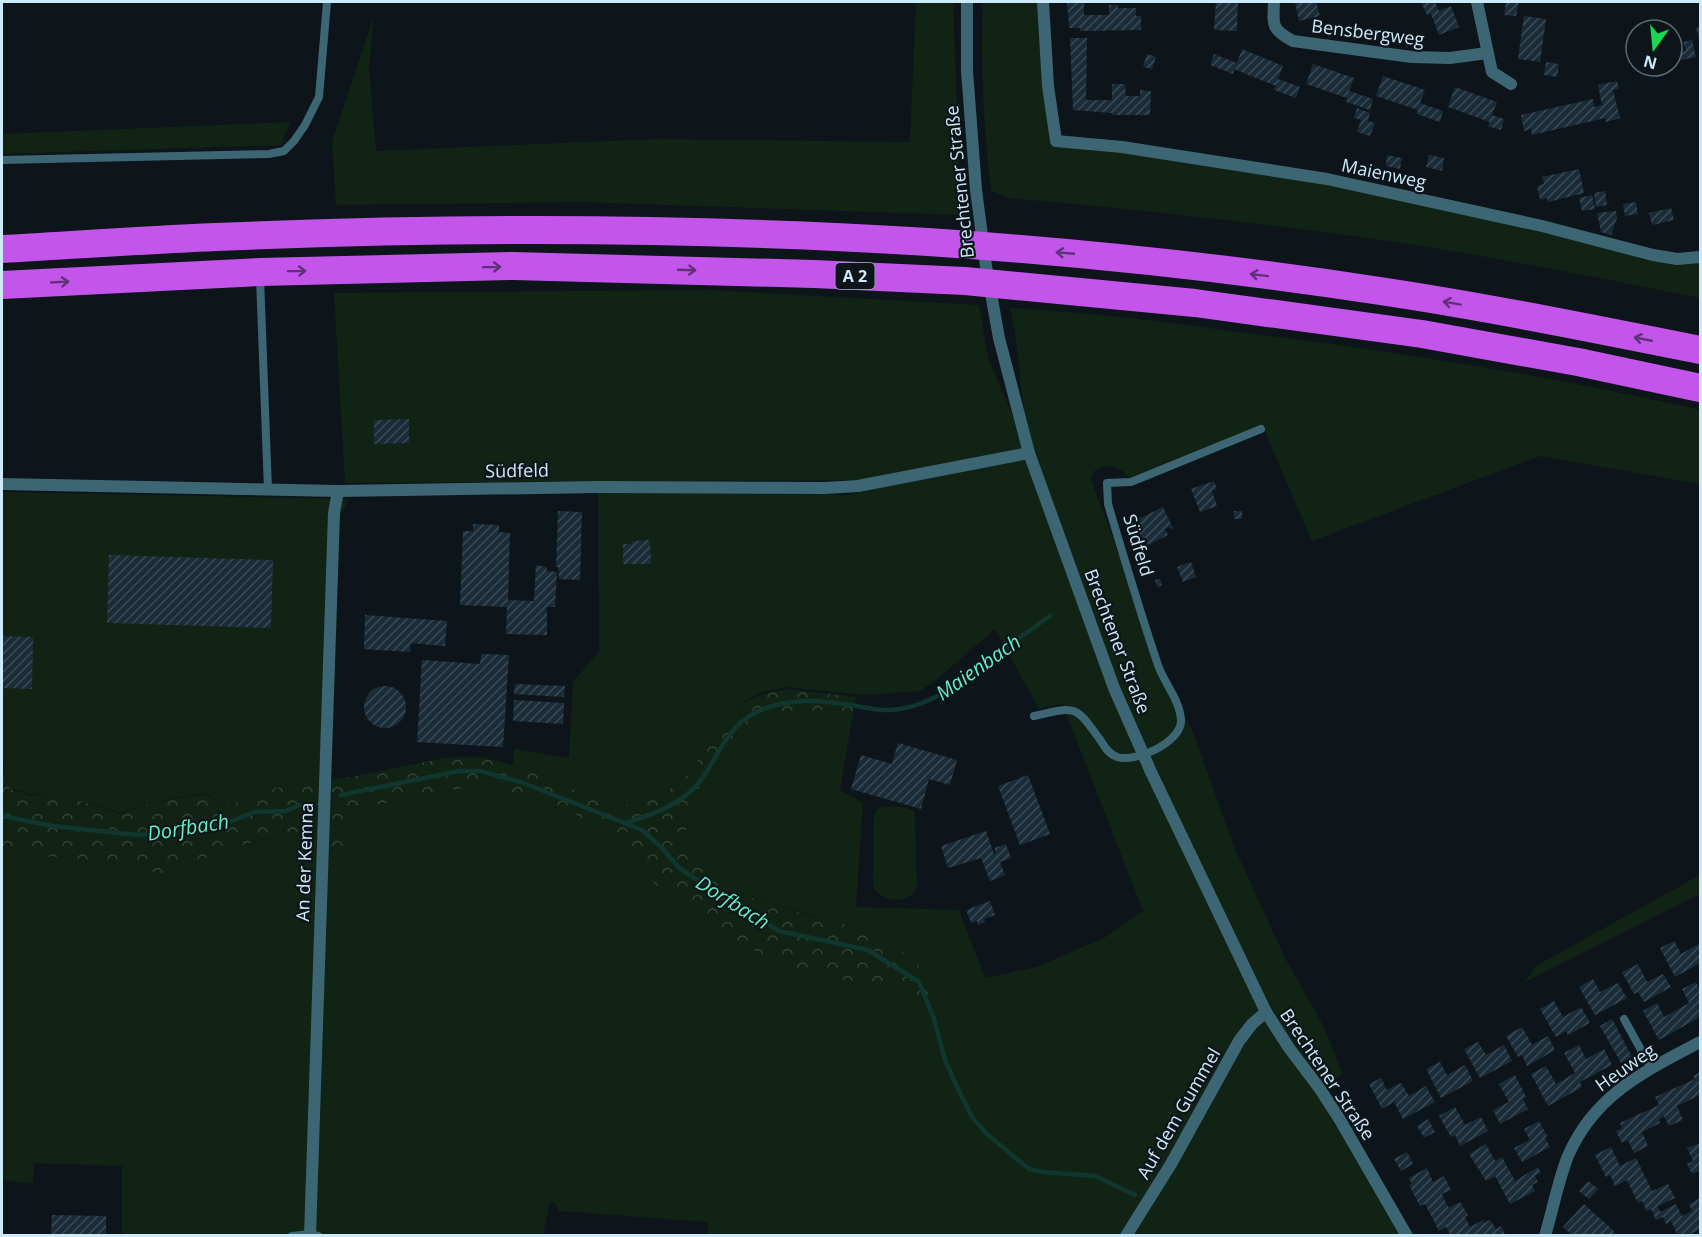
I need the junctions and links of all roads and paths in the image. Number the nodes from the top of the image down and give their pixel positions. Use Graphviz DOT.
graph roads {
  1 [pos="327,2"];
  2 [pos="966,2"];
  3 [pos="1043,2"];
  4 [pos="1274,2"];
  5 [pos="1477,2"];
  6 [pos="1487,53"];
  7 [pos="1511,84"];
  8 [pos="2,160"];
  9 [pos="2,249"];
  10 [pos="1701,257"];
  11 [pos="260,272"];
  12 [pos="2,285"];
  13 [pos="1701,350"];
  14 [pos="1701,388"];
  15 [pos="1261,429"];
  16 [pos="1029,453"];
  17 [pos="2,484"];
  18 [pos="268,490"];
  19 [pos="339,491"];
  20 [pos="1034,716"];
  21 [pos="1144,755"];
  22 [pos="1266,1012"];
  23 [pos="1624,1019"];
  24 [pos="1701,1042"];
  25 [pos="1651,1068"];
  26 [pos="313,1235"];
  27 [pos="292,1236"];
  28 [pos="1126,1236"];
  29 [pos="1407,1236"];
  30 [pos="1545,1236"];
  1 -- 8 [label="lane"];
  2 -- 16 [label="street, Brechtener Straße"];
  3 -- 10 [label="street, Maienweg"];
  4 -- 6 [label="street, Bensbergweg"];
  5 -- 6 [label="street"];
  6 -- 7 [label="street"];
  13 -- 9 [label="highway, A 2, one-way"];
  12 -- 11 [label="highway, A 2, one-way"];
  11 -- 14 [label="highway, A 2, one-way"];
  11 -- 18 [label="lane"];
  15 -- 21 [label="lane, Südfeld"];
  16 -- 19 [label="street, Südfeld"];
  16 -- 21 [label="street, Brechtener Straße"];
  17 -- 18 [label="street, Südfeld"];
  18 -- 19 [label="street, Südfeld"];
  19 -- 26 [label="street, An der Kemna"];
  20 -- 21 [label="lane"];
  21 -- 22 [label="street, Brechtener Straße"];
  22 -- 28 [label="street, Auf dem Gummel"];
  22 -- 29 [label="street, Brechtener Straße"];
  23 -- 25 [label="lane"];
  24 -- 25 [label="street, Heuweg"];
  25 -- 30 [label="street, Heuweg"];
  26 -- 27 [label="lane"];
}
